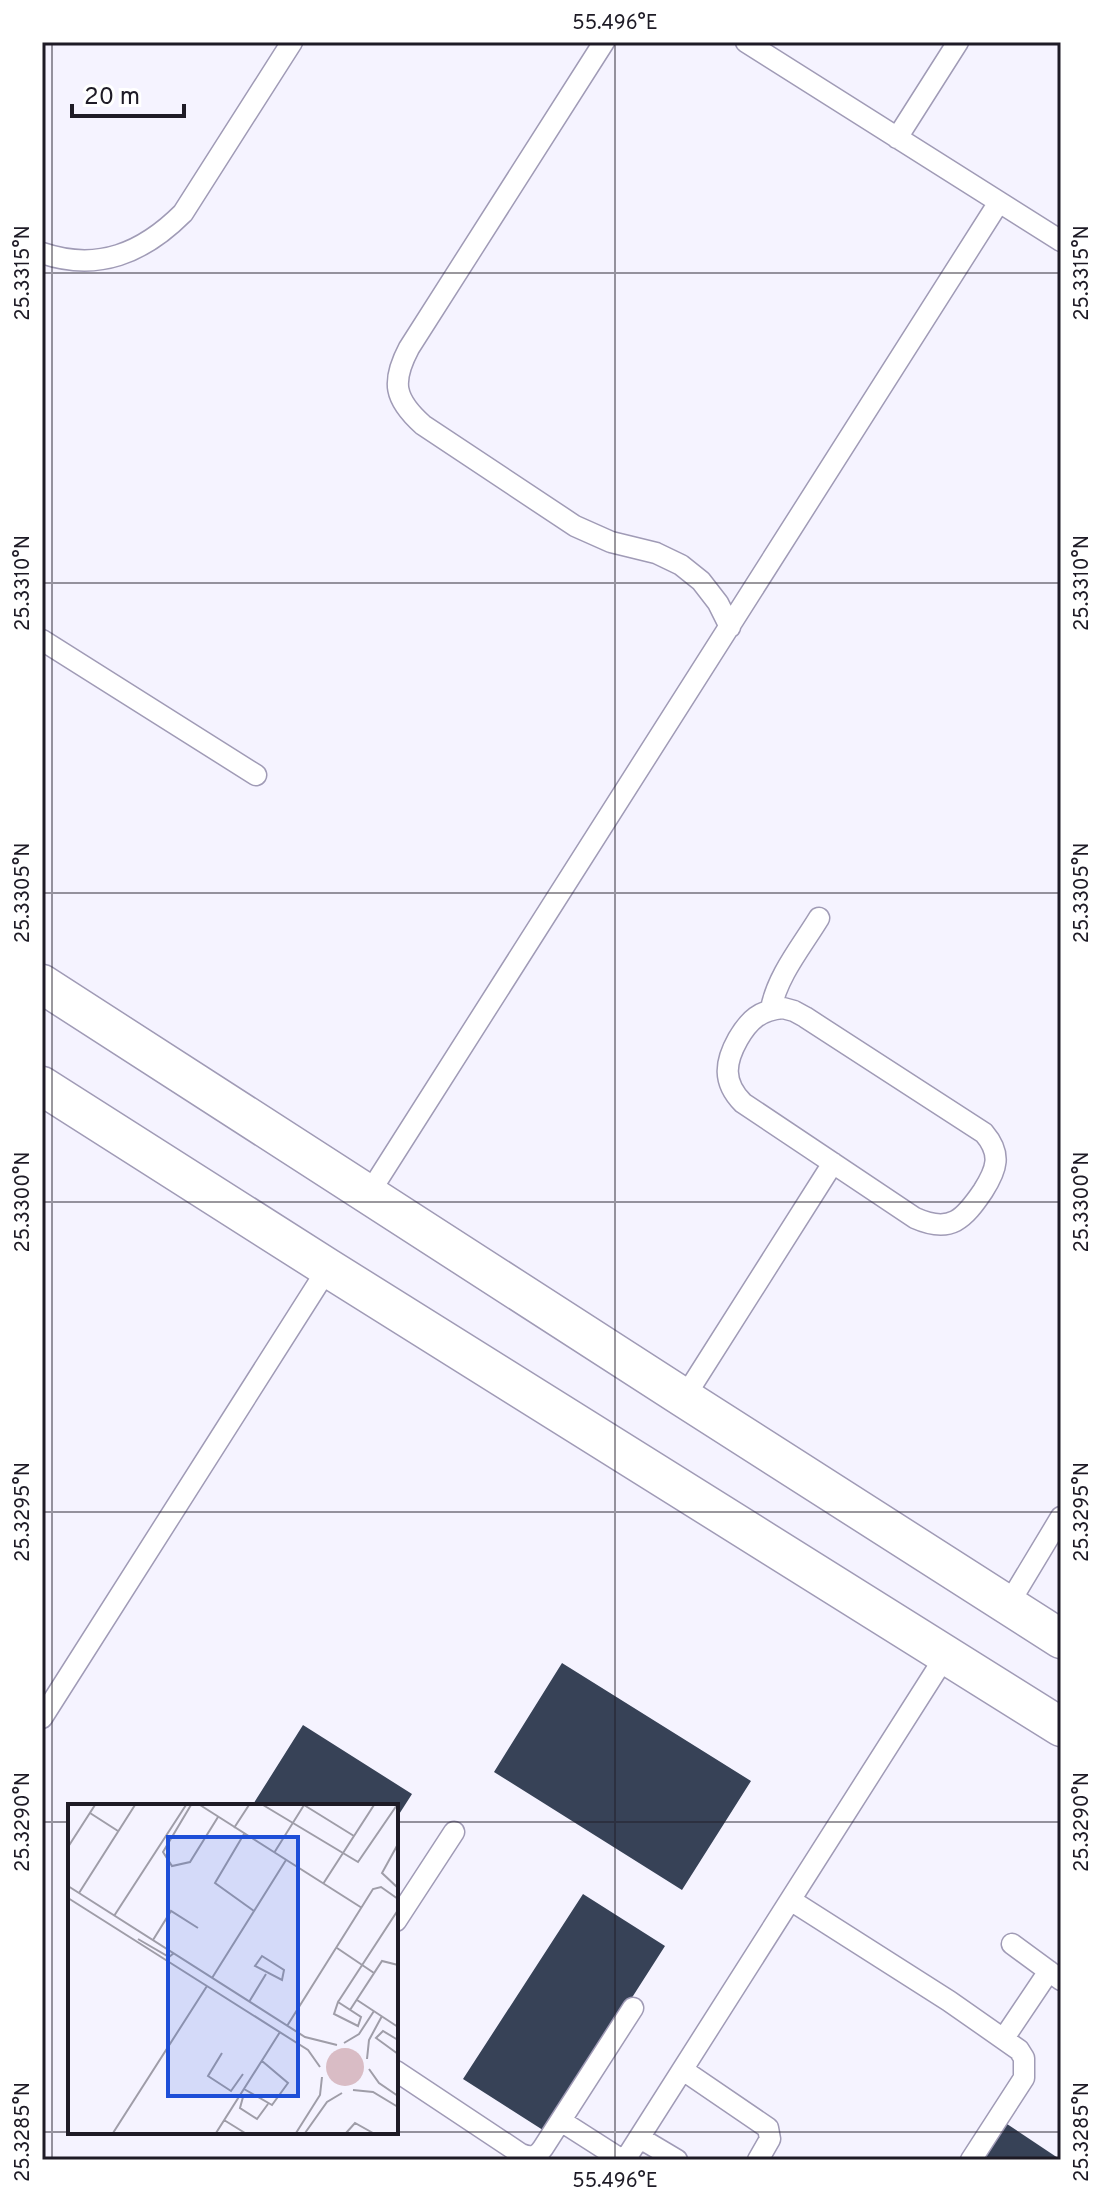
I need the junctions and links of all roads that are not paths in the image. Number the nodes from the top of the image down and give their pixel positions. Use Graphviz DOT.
graph roads {
  1 [pos="292,42"];
  2 [pos="604,42"];
  3 [pos="746,42"];
  4 [pos="958,42"];
  5 [pos="897,138"];
  6 [pos="999,202"];
  7 [pos="1061,241"];
  8 [pos="42,253"];
  9 [pos="730,627"];
  10 [pos="42,640"];
  11 [pos="256,775"];
  12 [pos="819,918"];
  13 [pos="44,994"];
  14 [pos="771,1009"];
  15 [pos="42,1086"];
  16 [pos="833,1163"];
  17 [pos="368,1195"];
  18 [pos="328,1268"];
  19 [pos="684,1398"];
  20 [pos="1061,1517"];
  21 [pos="1008,1605"];
  22 [pos="1061,1639"];
  23 [pos="946,1655"];
  24 [pos="42,1718"];
  25 [pos="1061,1727"];
  26 [pos="454,1832"];
  27 [pos="792,1901"];
  28 [pos="398,1918"];
  29 [pos="1012,1944"];
  30 [pos="1055,1975"];
  31 [pos="633,2008"];
  32 [pos="1004,2038"];
  33 [pos="683,2070"];
  34 [pos="398,2072"];
  35 [pos="561,2121"];
  36 [pos="640,2138"];
  37 [pos="670,2158"];
  38 [pos="624,2160"];
  39 [pos="758,2160"];
  40 [pos="971,2160"];
  1 -- 8 [label="lane"];
  2 -- 9 [label="lane"];
  3 -- 5 [label="lane"];
  4 -- 5 [label="lane"];
  5 -- 6 [label="lane"];
  6 -- 7 [label="lane"];
  6 -- 9 [label="lane"];
  9 -- 17 [label="lane"];
  10 -- 11 [label="lane"];
  12 -- 14 [label="lane"];
  13 -- 17 [label="street"];
  14 -- 16 [label="lane"];
  14 -- 16 [label="lane"];
  15 -- 18 [label="street"];
  16 -- 19 [label="lane"];
  17 -- 19 [label="street"];
  18 -- 23 [label="street"];
  18 -- 24 [label="lane"];
  19 -- 21 [label="street"];
  20 -- 21 [label="lane"];
  21 -- 22 [label="street"];
  23 -- 25 [label="street"];
  23 -- 27 [label="lane"];
  26 -- 28 [label="lane"];
  27 -- 32 [label="lane"];
  27 -- 33 [label="lane"];
  29 -- 30 [label="lane"];
  30 -- 32 [label="lane"];
  31 -- 35 [label="lane"];
  32 -- 40 [label="lane"];
  33 -- 36 [label="lane"];
  33 -- 39 [label="lane"];
  34 -- 35 [label="lane"];
  35 -- 38 [label="lane"];
  36 -- 37 [label="lane"];
  36 -- 38 [label="lane"];
}
